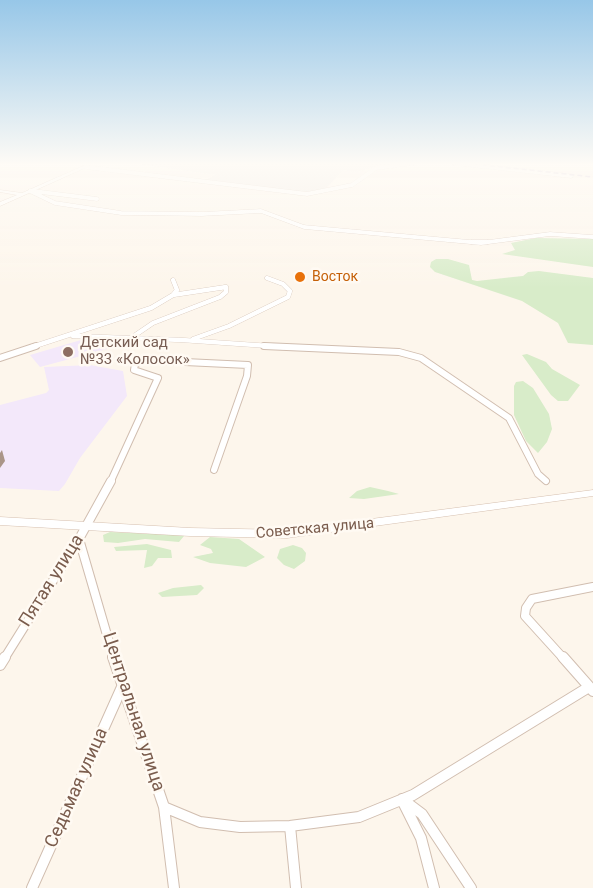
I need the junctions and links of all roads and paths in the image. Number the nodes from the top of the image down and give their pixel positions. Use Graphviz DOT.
graph roads {
  1 [pos="65,204"];
  2 [pos="593,237"];
  3 [pos="267,278"];
  4 [pos="173,280"];
  5 [pos="173,295"];
  6 [pos="72,336"];
  7 [pos="130,339"];
  8 [pos="188,340"];
  9 [pos="0,358"];
  10 [pos="214,470"];
  11 [pos="546,481"];
  12 [pos="593,493"];
  13 [pos="0,521"];
  14 [pos="85,526"];
  15 [pos="79,539"];
  16 [pos="593,587"];
  17 [pos="0,665"];
  18 [pos="122,687"];
  19 [pos="591,689"];
  20 [pos="402,800"];
  21 [pos="165,807"];
  22 [pos="290,826"];
  23 [pos="32,888"];
  24 [pos="174,888"];
  25 [pos="296,888"];
  26 [pos="434,888"];
  27 [pos="471,888"];
  1 -- 2 [label="street"];
  3 -- 8 [label="street"];
  4 -- 5 [label="street"];
  5 -- 6 [label="street"];
  5 -- 7 [label="street"];
  6 -- 7 [label="street"];
  6 -- 9 [label="street"];
  7 -- 8 [label="street"];
  8 -- 11 [label="street"];
  10 -- 14 [label="street, Пятая улица"];
  12 -- 14 [label="main road, Советская улица"];
  13 -- 14 [label="main road, Советская улица"];
  14 -- 15 [label="street, Пятая улица"];
  15 -- 17 [label="street, Пятая улица"];
  15 -- 18 [label="street, Центральная улица"];
  16 -- 19 [label="street"];
  18 -- 21 [label="street, Центральная улица"];
  18 -- 23 [label="street, Седьмая улица"];
  19 -- 20 [label="street"];
  20 -- 22 [label="street"];
  20 -- 26 [label="street"];
  20 -- 27 [label="street"];
  21 -- 22 [label="street"];
  21 -- 24 [label="street, Центральная улица"];
  22 -- 25 [label="street"];
}
